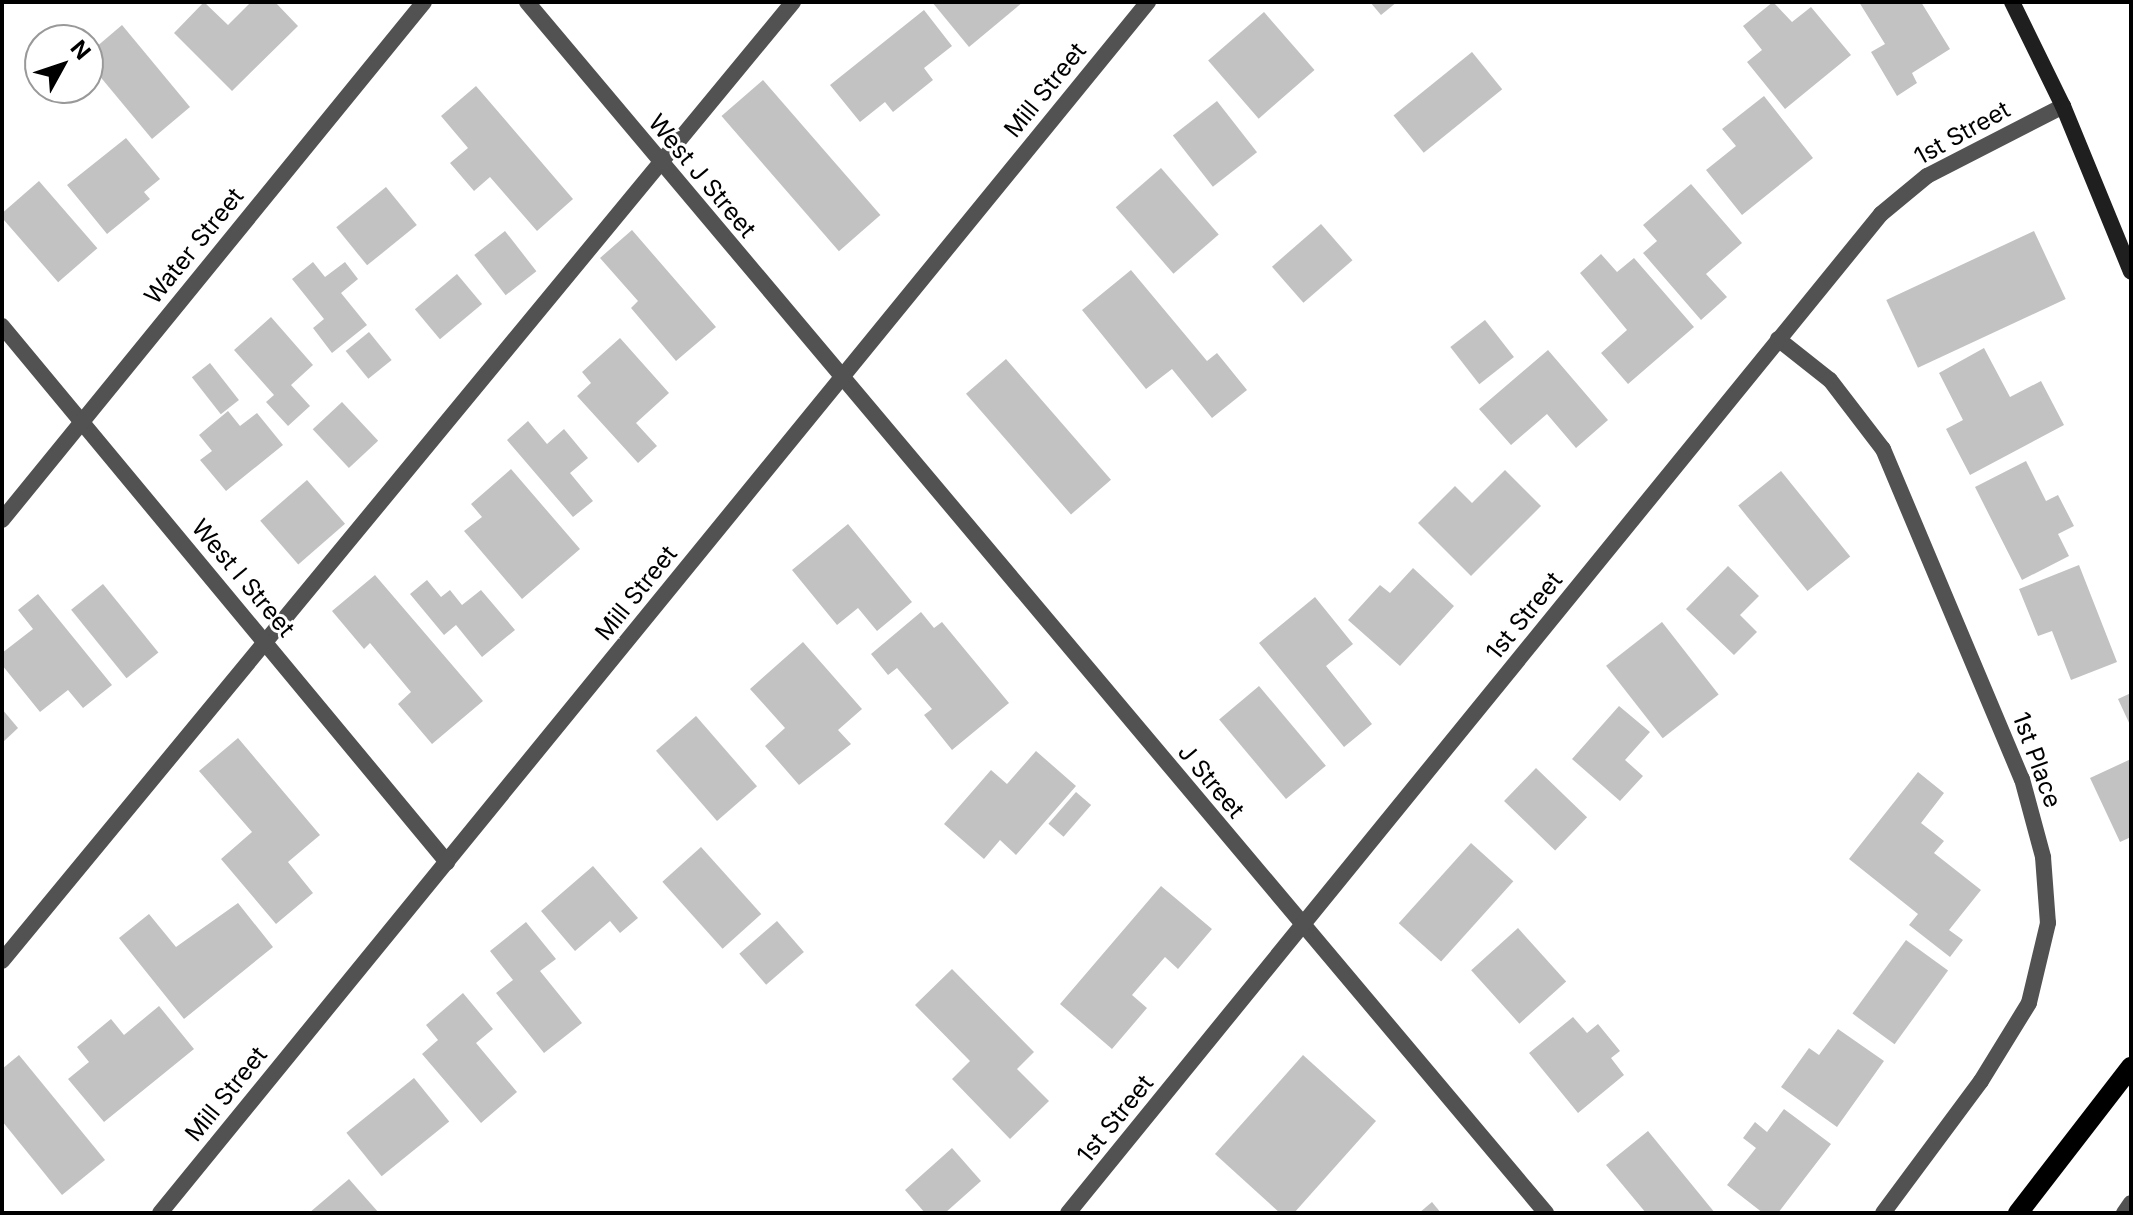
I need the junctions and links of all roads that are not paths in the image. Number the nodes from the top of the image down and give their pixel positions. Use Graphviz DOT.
graph roads {
  1 [pos="424,2"];
  2 [pos="527,2"];
  3 [pos="793,2"];
  4 [pos="1148,2"];
  5 [pos="2012,2"];
  6 [pos="2063,106"];
  7 [pos="662,167"];
  8 [pos="2131,272"];
  9 [pos="2,326"];
  10 [pos="1778,339"];
  11 [pos="841,378"];
  12 [pos="82,422"];
  13 [pos="2,520"];
  14 [pos="266,643"];
  15 [pos="447,862"];
  16 [pos="1303,928"];
  17 [pos="2,961"];
  18 [pos="2131,1067"];
  19 [pos="2131,1203"];
  20 [pos="160,1213"];
  21 [pos="1068,1213"];
  22 [pos="1546,1213"];
  23 [pos="1883,1213"];
  24 [pos="2018,1213"];
  25 [pos="2124,1213"];
  1 -- 12 [label="street, Water Street"];
  2 -- 7 [label="street, West J Street"];
  3 -- 7 [label="street"];
  4 -- 11 [label="street, Mill Street"];
  5 -- 6 [label="main road"];
  6 -- 8 [label="main road"];
  6 -- 10 [label="street, 1st Street"];
  7 -- 11 [label="street, West J Street"];
  7 -- 14 [label="street"];
  9 -- 12 [label="street, West I Street"];
  10 -- 16 [label="street, 1st Street"];
  10 -- 23 [label="street, 1st Place"];
  11 -- 15 [label="street, Mill Street"];
  11 -- 16 [label="street, J Street"];
  12 -- 13 [label="street, Water Street"];
  12 -- 14 [label="street, West I Street"];
  14 -- 15 [label="street, West I Street"];
  14 -- 17 [label="street"];
  15 -- 20 [label="street, Mill Street"];
  16 -- 21 [label="street, 1st Street"];
  16 -- 22 [label="street, J Street"];
  18 -- 24 [label="main road"];
  19 -- 25 [label="street"];
}
